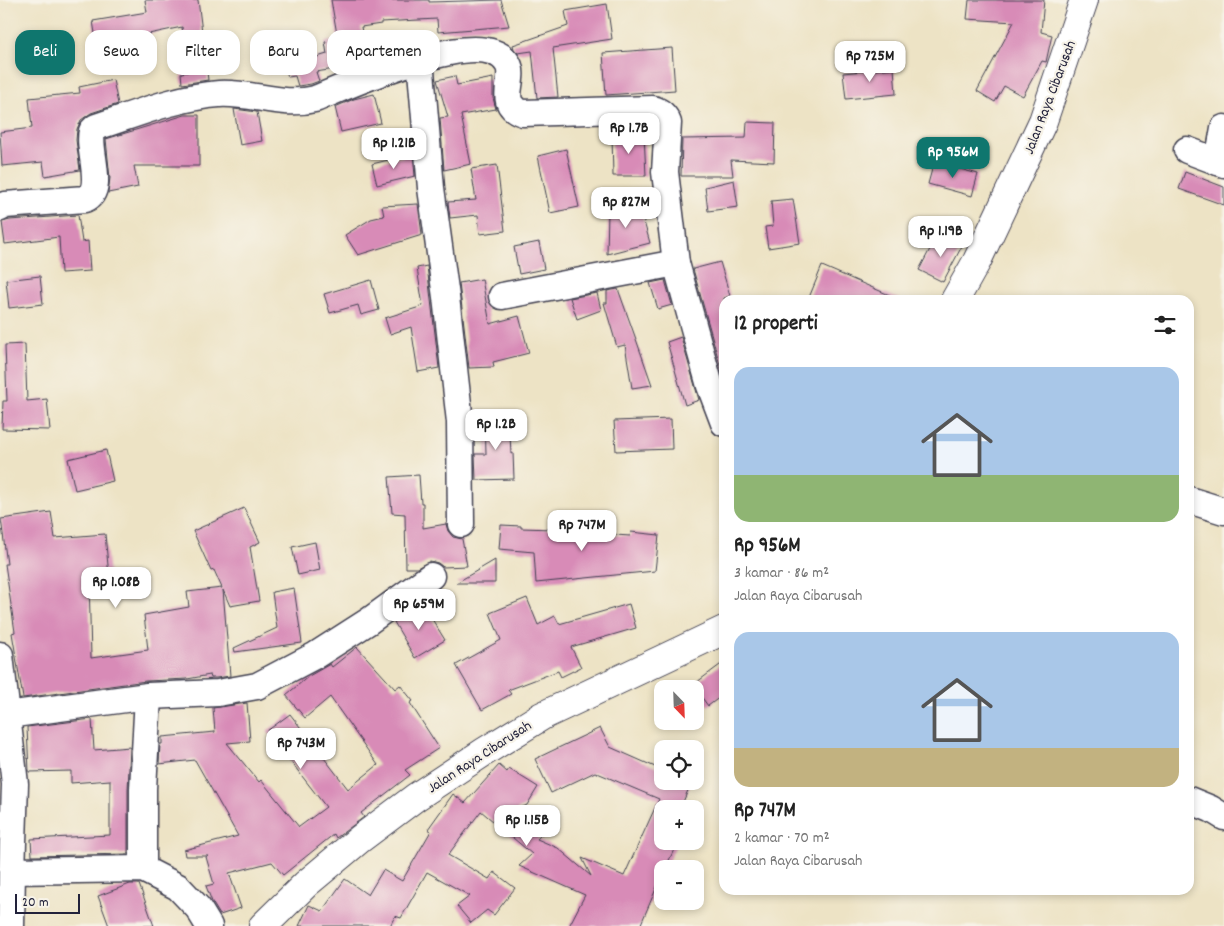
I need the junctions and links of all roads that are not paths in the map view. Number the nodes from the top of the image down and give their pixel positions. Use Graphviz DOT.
graph roads {
  1 [pos="1084,0"];
  2 [pos="440,55"];
  3 [pos="378,75"];
  4 [pos="421,75"];
  5 [pos="1224,128"];
  6 [pos="1187,150"];
  7 [pos="1221,163"];
  8 [pos="0,208"];
  9 [pos="676,263"];
  10 [pos="958,295"];
  11 [pos="502,296"];
  12 [pos="719,410"];
  13 [pos="1194,502"];
  14 [pos="1224,512"];
  15 [pos="461,524"];
  16 [pos="431,576"];
  17 [pos="719,632"];
  18 [pos="0,655"];
  19 [pos="148,696"];
  20 [pos="7,715"];
  21 [pos="7,783"];
  22 [pos="1194,802"];
  23 [pos="1224,817"];
  24 [pos="143,869"];
  25 [pos="12,871"];
  26 [pos="11,926"];
  27 [pos="209,926"];
  28 [pos="263,926"];
  1 -- 10 [label="main road, Jalan Raya Cibarusah"];
  2 -- 9 [label="street"];
  3 -- 8 [label="street"];
  4 -- 15 [label="street"];
  5 -- 7 [label="street"];
  6 -- 7 [label="street"];
  9 -- 11 [label="street"];
  9 -- 12 [label="street"];
  13 -- 14 [label="street"];
  16 -- 19 [label="street"];
  17 -- 28 [label="main road, Jalan Raya Cibarusah"];
  18 -- 20 [label="street"];
  19 -- 20 [label="street"];
  19 -- 24 [label="street"];
  20 -- 21 [label="street"];
  21 -- 25 [label="street"];
  22 -- 23 [label="street"];
  24 -- 25 [label="street"];
  24 -- 27 [label="street"];
  25 -- 26 [label="street"];
}
